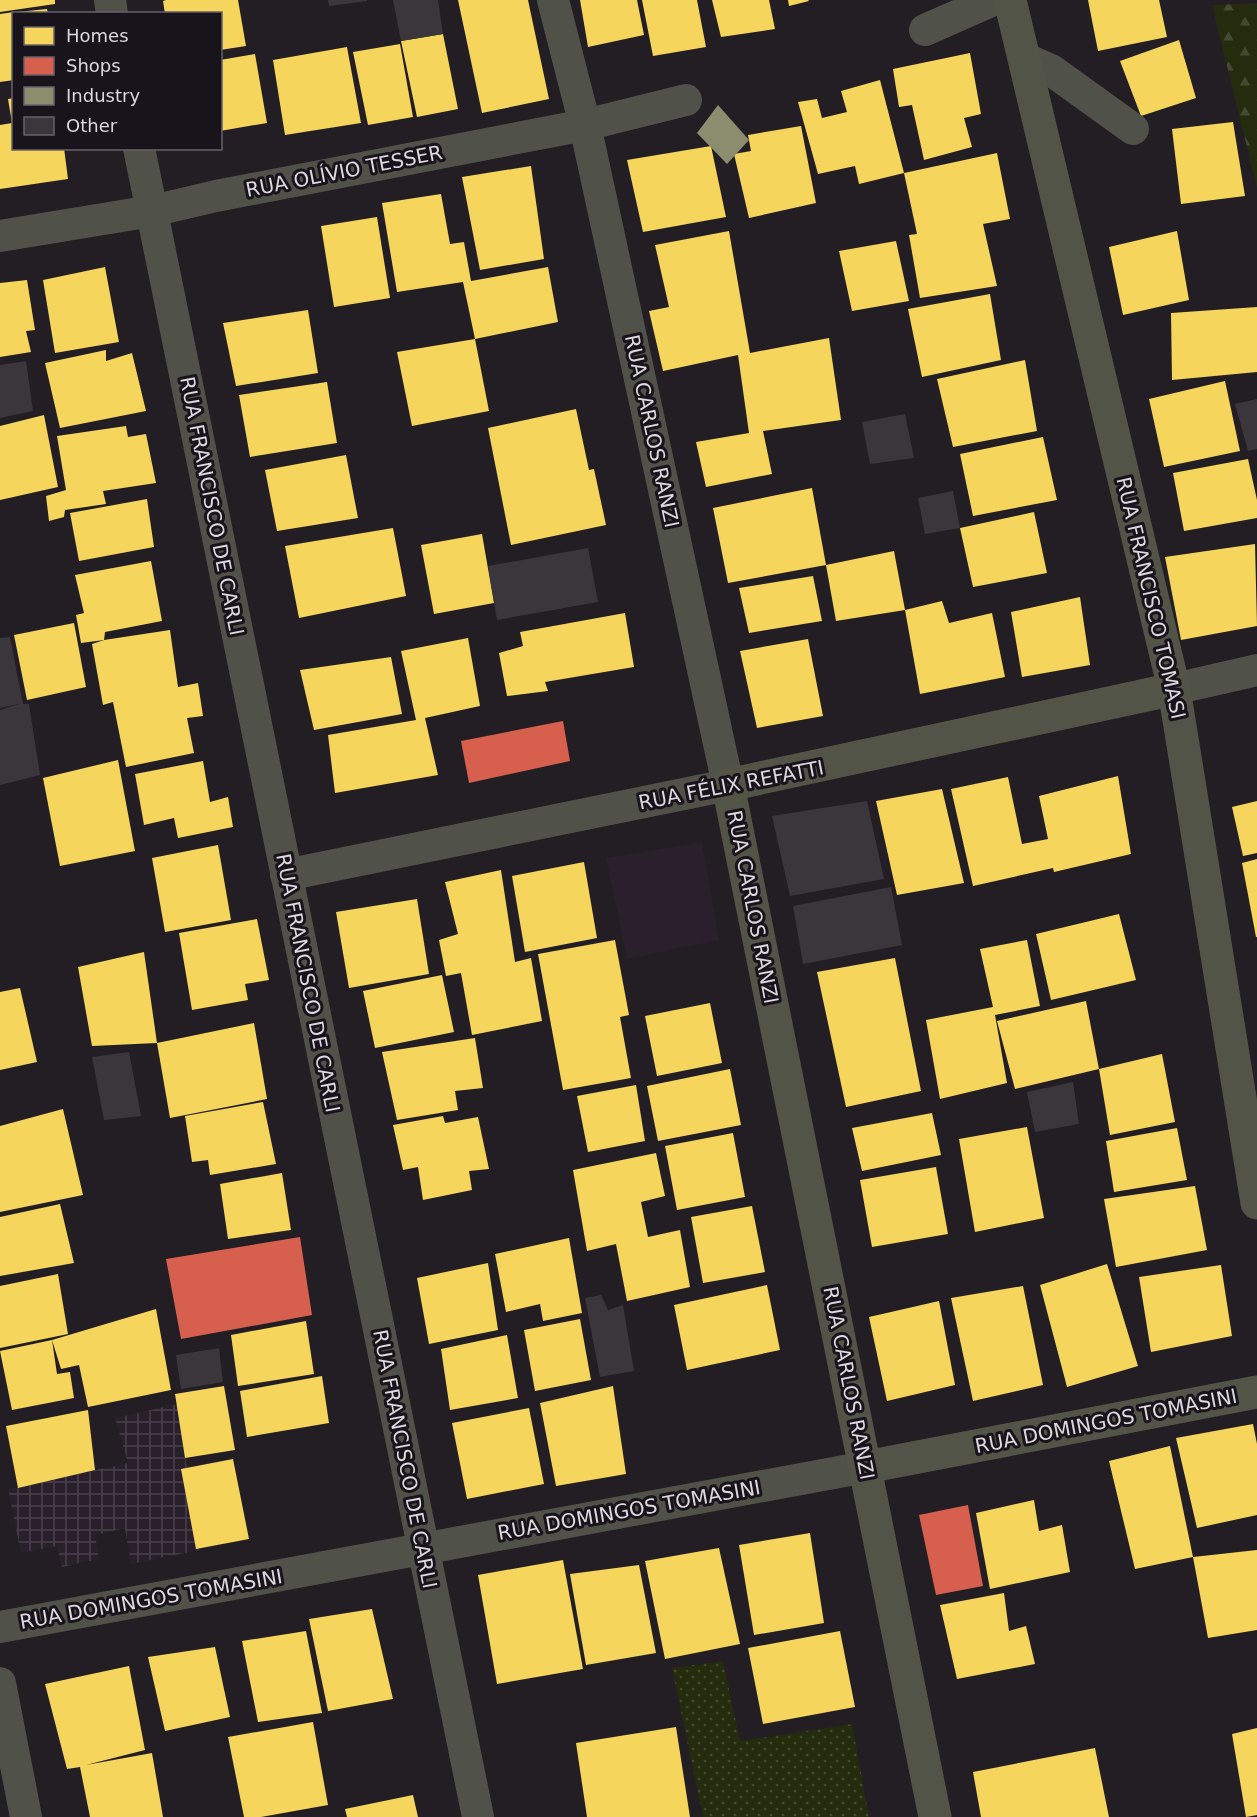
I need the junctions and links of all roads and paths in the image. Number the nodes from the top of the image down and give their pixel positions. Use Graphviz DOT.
graph roads {
  1 [pos="554,0"];
  2 [pos="993,0"];
  3 [pos="1010,0"];
  4 [pos="926,30"];
  5 [pos="1024,58"];
  6 [pos="686,100"];
  7 [pos="585,125"];
  8 [pos="1133,129"];
  9 [pos="140,150"];
  10 [pos="152,211"];
  11 [pos="0,236"];
  12 [pos="1257,670"];
  13 [pos="1174,689"];
  14 [pos="728,785"];
  15 [pos="286,875"];
  16 [pos="1257,1203"];
  17 [pos="1257,1392"];
  18 [pos="866,1467"];
  19 [pos="423,1549"];
  20 [pos="0,1627"];
  21 [pos="0,1683"];
  22 [pos="26,1817"];
  23 [pos="478,1817"];
  24 [pos="935,1817"];
  1 -- 7 [label="street, RUA CARLOS RANZI"];
  2 -- 4 [label="street"];
  3 -- 5 [label="main road, RUA FRANCISCO TOMASI"];
  5 -- 8 [label="street"];
  5 -- 13 [label="main road, RUA FRANCISCO TOMASI"];
  6 -- 7 [label="street, RUA OLÍVIO TESSER"];
  7 -- 10 [label="street, RUA OLÍVIO TESSER"];
  7 -- 14 [label="street, RUA CARLOS RANZI"];
  9 -- 10 [label="street, RUA FRANCISCO DE CARLI"];
  10 -- 11 [label="street, RUA OLÍVIO TESSER"];
  10 -- 15 [label="street, RUA FRANCISCO DE CARLI"];
  12 -- 13 [label="street"];
  13 -- 14 [label="main road, RUA FÉLIX REFATTI"];
  13 -- 16 [label="main road, RUA FRANCISCO TOMASI"];
  14 -- 15 [label="street, RUA FÉLIX REFATTI"];
  14 -- 18 [label="main road, RUA CARLOS RANZI"];
  15 -- 19 [label="street, RUA FRANCISCO DE CARLI"];
  17 -- 18 [label="main road, RUA DOMINGOS TOMASINI"];
  18 -- 19 [label="street, RUA DOMINGOS TOMASINI"];
  18 -- 24 [label="main road, RUA CARLOS RANZI"];
  19 -- 20 [label="street, RUA DOMINGOS TOMASINI"];
  19 -- 23 [label="street, RUA FRANCISCO DE CARLI"];
  21 -- 22 [label="street"];
}
